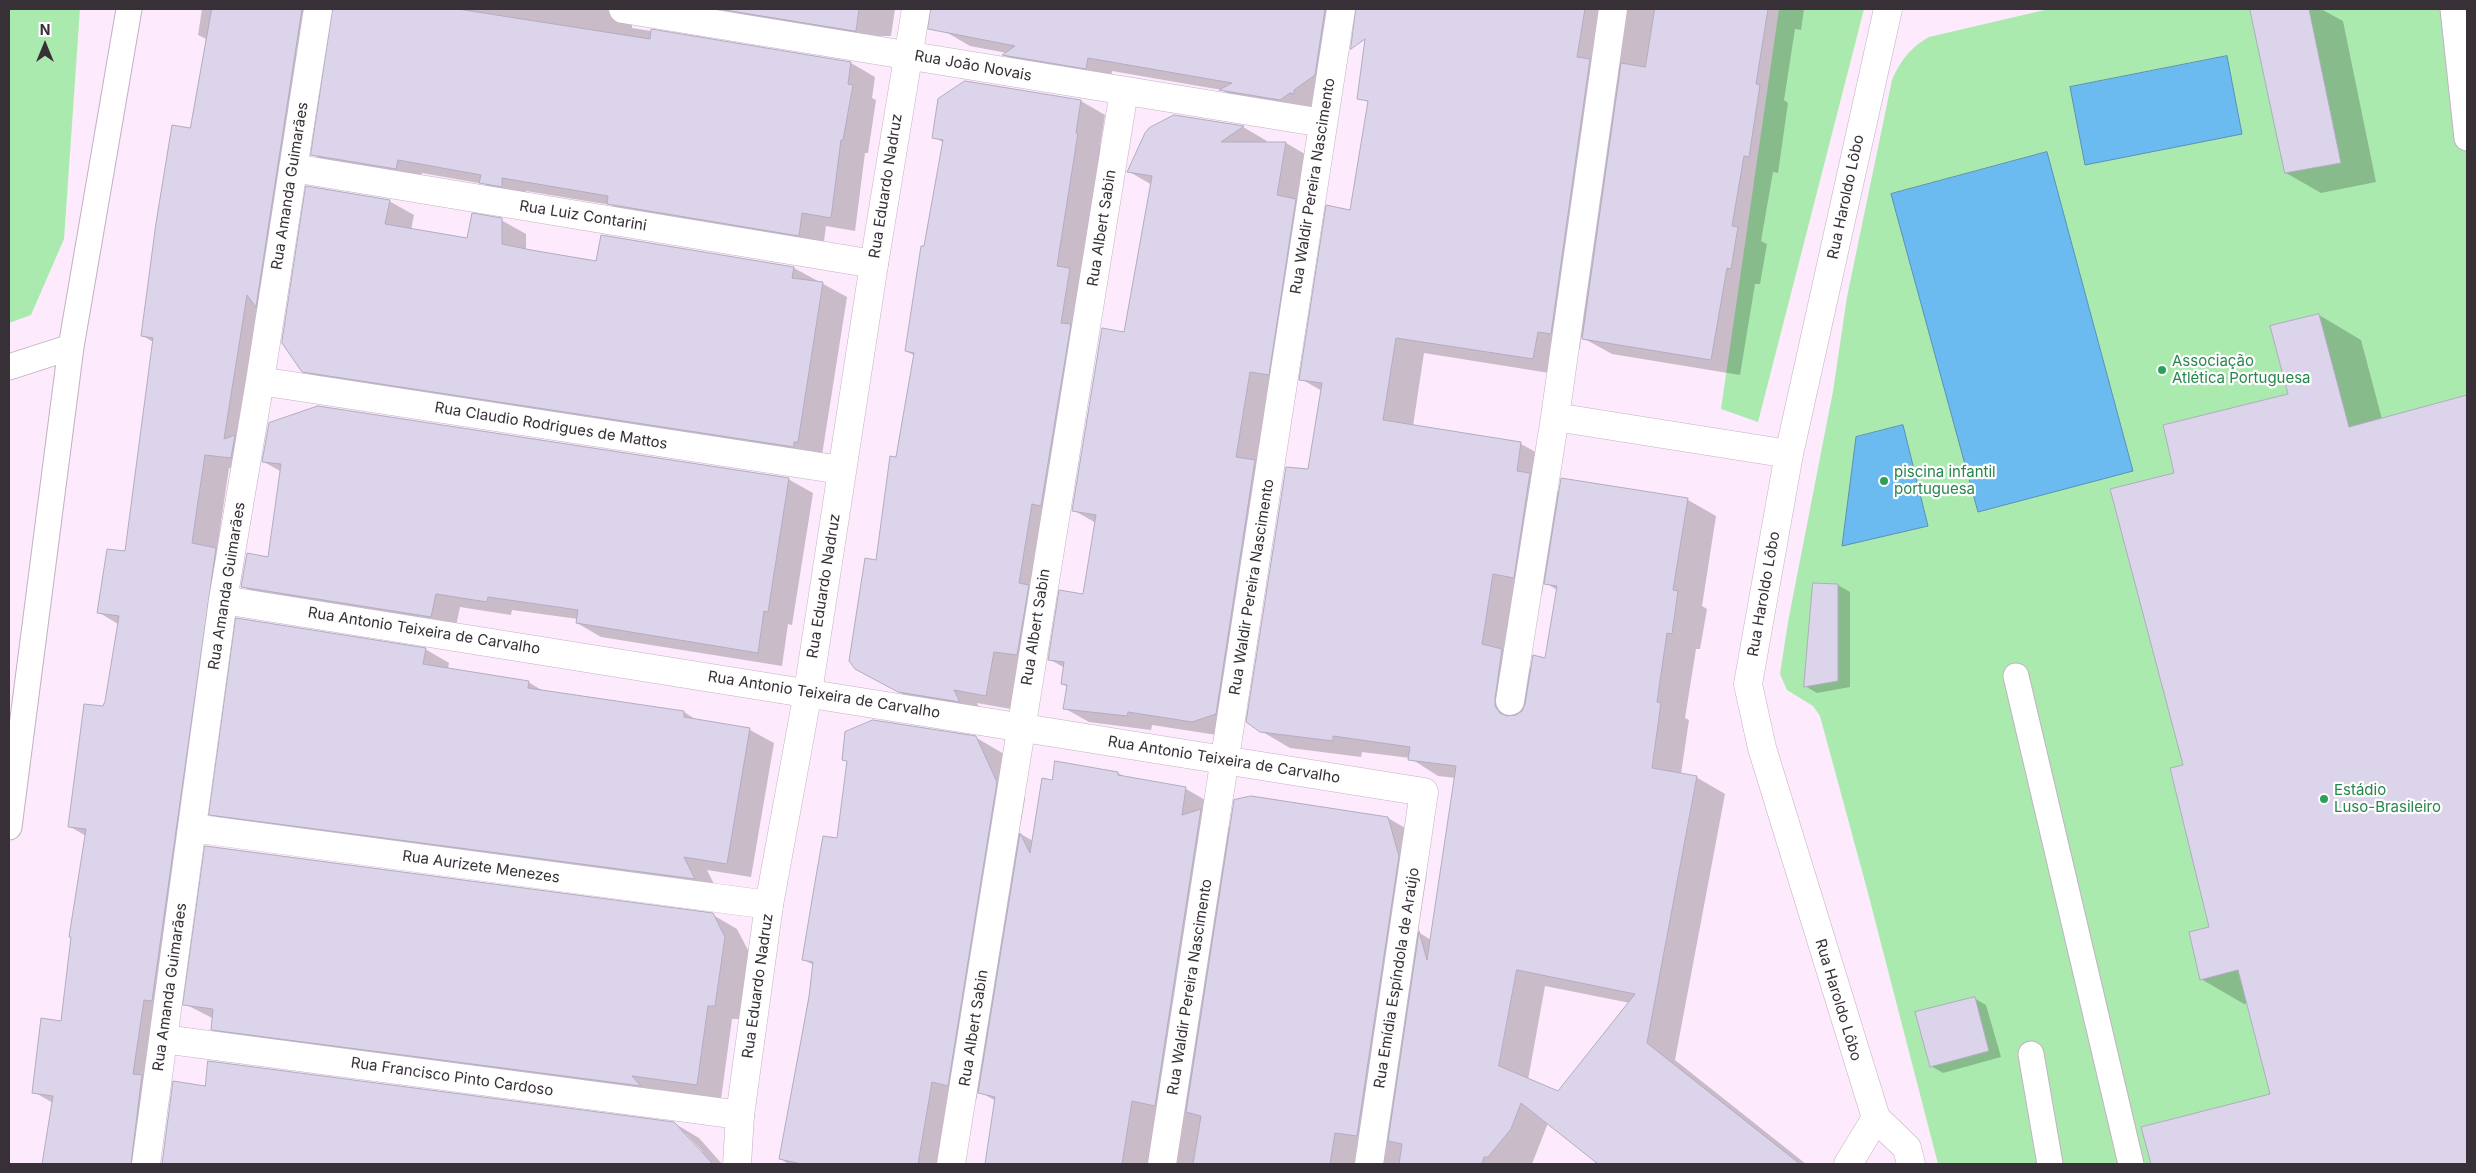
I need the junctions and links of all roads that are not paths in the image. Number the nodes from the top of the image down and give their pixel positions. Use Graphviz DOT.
graph roads {
  1 [pos="129,9"];
  2 [pos="318,9"];
  3 [pos="623,9"];
  4 [pos="916,9"];
  5 [pos="1341,9"];
  6 [pos="1613,9"];
  7 [pos="1888,9"];
  8 [pos="2453,9"];
  9 [pos="908,55"];
  10 [pos="1124,91"];
  11 [pos="1323,123"];
  12 [pos="2467,138"];
  13 [pos="293,168"];
  14 [pos="874,264"];
  15 [pos="71,347"];
  16 [pos="9,367"];
  17 [pos="260,381"];
  18 [pos="1555,418"];
  19 [pos="1789,454"];
  20 [pos="841,470"];
  21 [pos="223,600"];
  22 [pos="2016,676"];
  23 [pos="808,692"];
  24 [pos="1510,701"];
  25 [pos="1020,727"];
  26 [pos="1226,760"];
  27 [pos="1424,792"];
  28 [pos="9,827"];
  29 [pos="192,828"];
  30 [pos="770,906"];
  31 [pos="163,1038"];
  32 [pos="2031,1054"];
  33 [pos="740,1115"];
  34 [pos="1876,1118"];
  35 [pos="146,1164"];
  36 [pos="737,1164"];
  37 [pos="951,1164"];
  38 [pos="1162,1164"];
  39 [pos="1369,1164"];
  40 [pos="1848,1164"];
  41 [pos="1911,1164"];
  42 [pos="2050,1164"];
  43 [pos="2131,1164"];
  1 -- 15 [label="lane"];
  2 -- 13 [label="street, Rua Amanda Guimarães"];
  3 -- 9 [label="street, Rua João Novais"];
  4 -- 9 [label="street, Rua Eduardo Nadruz"];
  5 -- 11 [label="street, Rua Waldir Pereira Nascimento"];
  6 -- 18 [label="street"];
  7 -- 19 [label="street, Rua Haroldo Lôbo"];
  8 -- 12 [label="lane"];
  9 -- 10 [label="street, Rua João Novais"];
  9 -- 14 [label="street, Rua Eduardo Nadruz"];
  10 -- 11 [label="street, Rua João Novais"];
  10 -- 25 [label="street, Rua Albert Sabin"];
  11 -- 26 [label="street, Rua Waldir Pereira Nascimento"];
  13 -- 14 [label="street, Rua Luiz Contarini"];
  13 -- 17 [label="street, Rua Amanda Guimarães"];
  14 -- 20 [label="street, Rua Eduardo Nadruz"];
  15 -- 16 [label="lane"];
  15 -- 28 [label="lane"];
  17 -- 20 [label="street, Rua Claudio Rodrigues de Mattos"];
  17 -- 21 [label="street, Rua Amanda Guimarães"];
  18 -- 19 [label="street"];
  18 -- 24 [label="street"];
  19 -- 34 [label="street, Rua Haroldo Lôbo"];
  20 -- 23 [label="street, Rua Eduardo Nadruz"];
  21 -- 23 [label="street, Rua Antonio Teixeira de Carvalho"];
  21 -- 29 [label="street, Rua Amanda Guimarães"];
  22 -- 43 [label="lane"];
  23 -- 25 [label="street, Rua Antonio Teixeira de Carvalho"];
  23 -- 30 [label="street, Rua Eduardo Nadruz"];
  25 -- 26 [label="street, Rua Antonio Teixeira de Carvalho"];
  25 -- 37 [label="street, Rua Albert Sabin"];
  26 -- 27 [label="street, Rua Antonio Teixeira de Carvalho"];
  26 -- 38 [label="street, Rua Waldir Pereira Nascimento"];
  27 -- 39 [label="street, Rua Emídia Espíndola de Araújo"];
  29 -- 30 [label="street, Rua Aurizete Menezes"];
  29 -- 31 [label="street, Rua Amanda Guimarães"];
  30 -- 33 [label="street, Rua Eduardo Nadruz"];
  31 -- 33 [label="street, Rua Francisco Pinto Cardoso"];
  31 -- 35 [label="street, Rua Amanda Guimarães"];
  32 -- 42 [label="lane"];
  33 -- 36 [label="street, Rua Eduardo Nadruz"];
  34 -- 40 [label="street"];
  34 -- 41 [label="street"];
}
